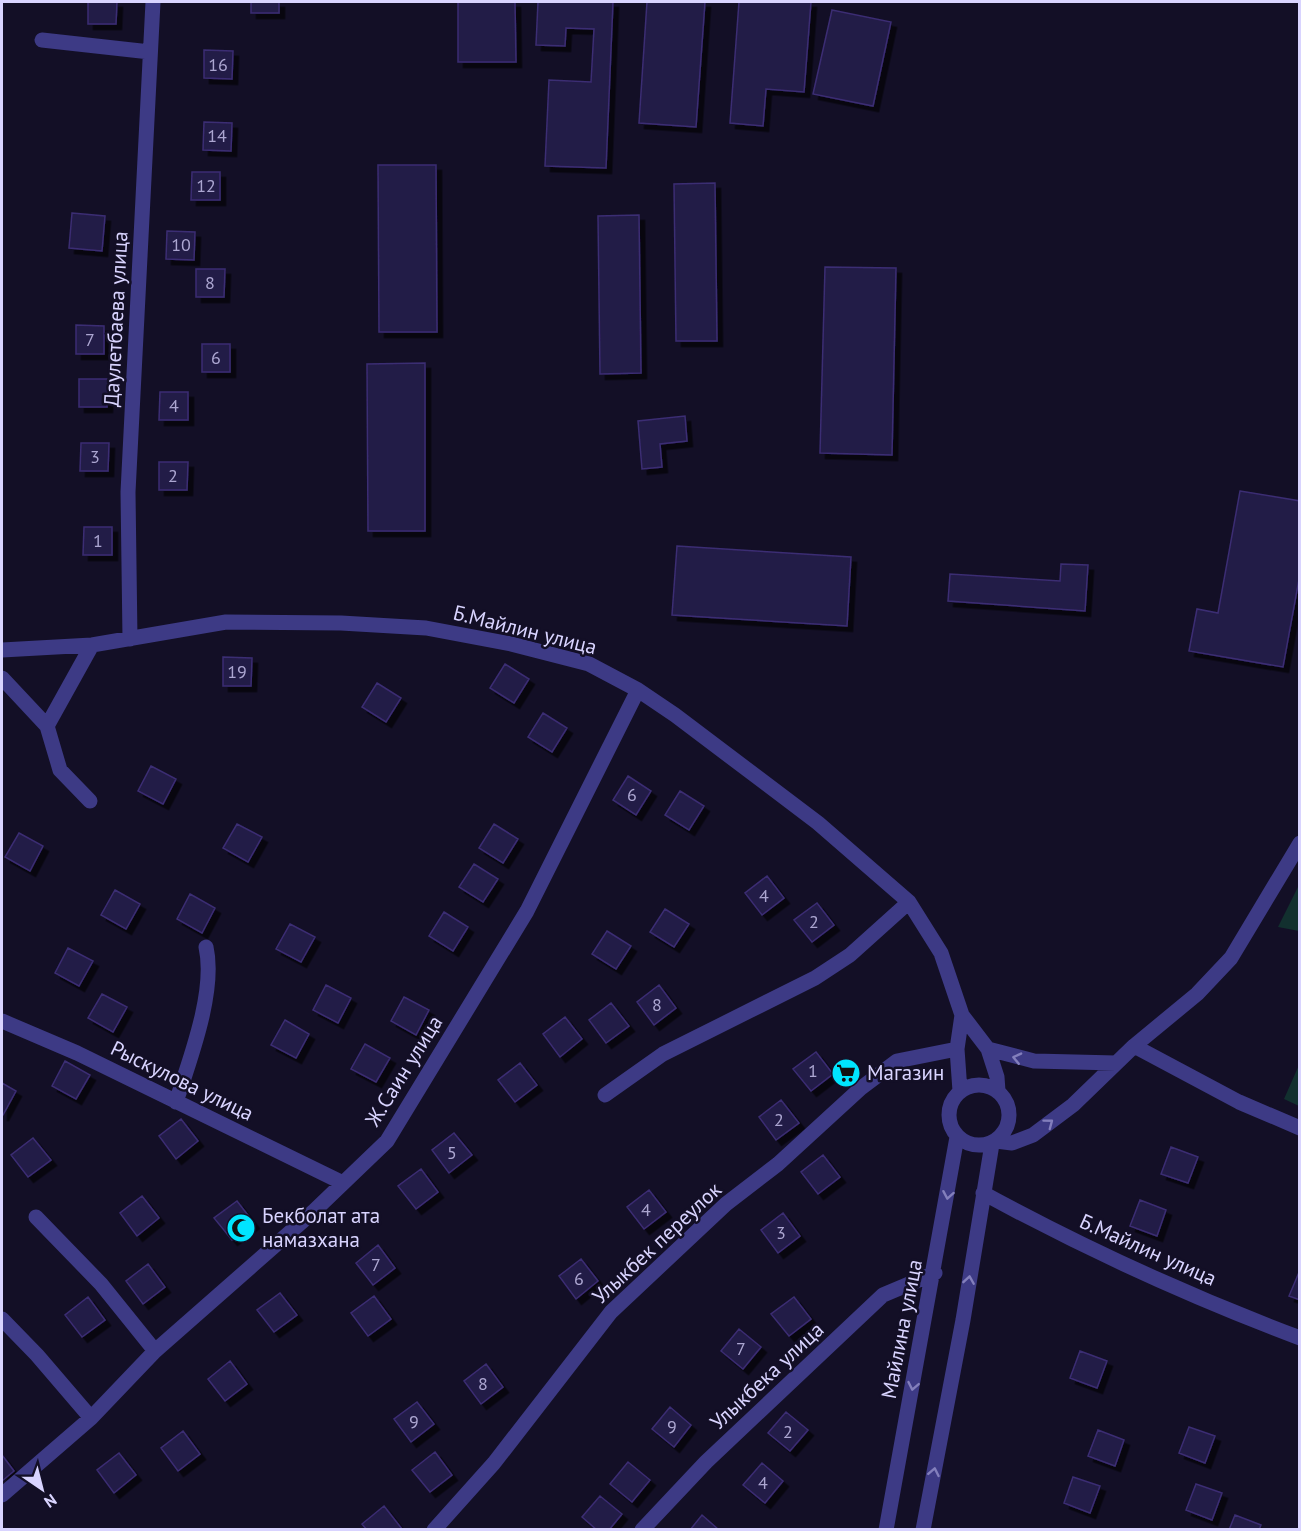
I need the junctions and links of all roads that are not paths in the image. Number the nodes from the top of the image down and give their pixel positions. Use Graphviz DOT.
graph roads {
  1 [pos="153,2"];
  2 [pos="42,40"];
  3 [pos="150,52"];
  4 [pos="130,639"];
  5 [pos="92,645"];
  6 [pos="2,650"];
  7 [pos="2,678"];
  8 [pos="638,690"];
  9 [pos="47,726"];
  10 [pos="90,801"];
  11 [pos="1299,843"];
  12 [pos="909,902"];
  13 [pos="206,947"];
  14 [pos="962,1015"];
  15 [pos="2,1021"];
  16 [pos="1134,1046"];
  17 [pos="988,1048"];
  18 [pos="957,1049"];
  19 [pos="1116,1063"];
  20 [pos="960,1091"];
  21 [pos="998,1091"];
  22 [pos="605,1095"];
  23 [pos="176,1102"];
  24 [pos="1299,1128"];
  25 [pos="957,1137"];
  26 [pos="994,1142"];
  27 [pos="344,1183"];
  28 [pos="983,1193"];
  29 [pos="36,1217"];
  30 [pos="934,1273"];
  31 [pos="2,1319"];
  32 [pos="1299,1338"];
  33 [pos="155,1351"];
  34 [pos="91,1418"];
  35 [pos="2,1495"];
  36 [pos="434,1530"];
  37 [pos="642,1530"];
  38 [pos="886,1530"];
  39 [pos="923,1530"];
  1 -- 3 [label="street, Даулетбаева улица"];
  2 -- 3 [label="street"];
  3 -- 4 [label="street, Даулетбаева улица"];
  4 -- 5 [label="street, Б.Майлин улица"];
  4 -- 8 [label="street, Б.Майлин улица"];
  5 -- 6 [label="street, Б.Майлин улица"];
  5 -- 9 [label="street"];
  7 -- 9 [label="street"];
  8 -- 12 [label="street, Б.Майлин улица"];
  8 -- 27 [label="street, Ж.Саин улица"];
  9 -- 10 [label="street"];
  11 -- 16 [label="street"];
  12 -- 14 [label="street, Б.Майлин улица"];
  12 -- 22 [label="street"];
  13 -- 23 [label="street"];
  14 -- 17 [label="street, Б.Майлин улица"];
  14 -- 18 [label="street, Б.Майлин улица"];
  15 -- 23 [label="street, Рыскулова улица"];
  16 -- 19 [label="street"];
  16 -- 24 [label="street"];
  19 -- 17 [label="street, one-way"];
  17 -- 21 [label="street, Б.Майлин улица"];
  18 -- 20 [label="street, Б.Майлин улица"];
  18 -- 36 [label="street, Улыкбек переулок"];
  26 -- 19 [label="street, one-way"];
  20 -- 21 [label="street"];
  20 -- 25 [label="street, Майлина улица"];
  21 -- 26 [label="street"];
  23 -- 27 [label="street, Рыскулова улица"];
  25 -- 26 [label="street"];
  25 -- 30 [label="street, Майлина улица, one-way"];
  26 -- 28 [label="street"];
  27 -- 33 [label="street, Ж.Саин улица"];
  28 -- 32 [label="street, Б.Майлин улица"];
  39 -- 28 [label="street, one-way"];
  29 -- 33 [label="street"];
  30 -- 37 [label="street, Улыкбека улица"];
  30 -- 38 [label="street, Майлина улица, one-way"];
  31 -- 34 [label="street"];
  33 -- 34 [label="street, Ж.Саин улица"];
  34 -- 35 [label="street, Ж.Саин улица"];
}
